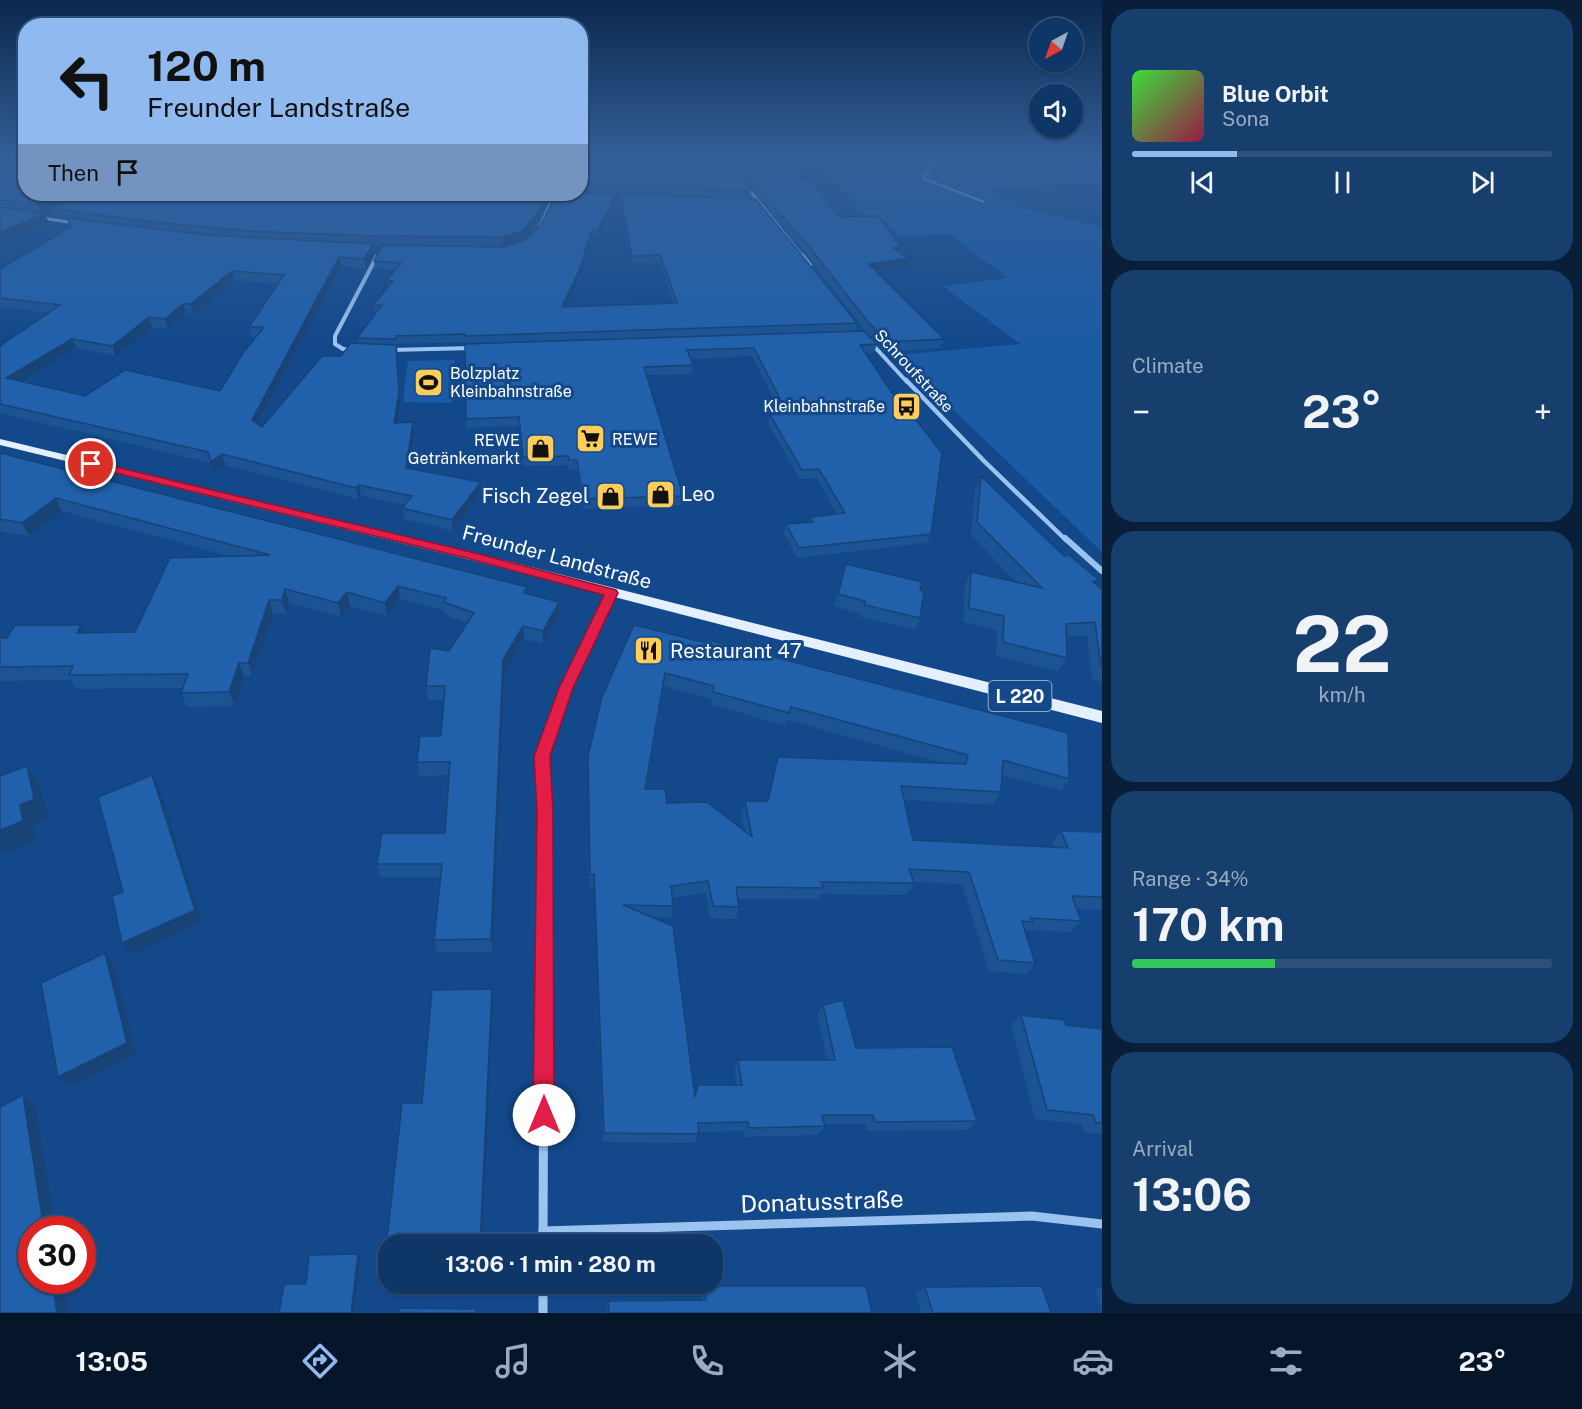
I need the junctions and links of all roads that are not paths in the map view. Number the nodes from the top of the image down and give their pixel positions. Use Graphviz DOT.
graph roads {
  1 [pos="49,219"];
  2 [pos="543,219"];
  3 [pos="773,219"];
  4 [pos="80,224"];
  5 [pos="535,238"];
  6 [pos="380,250"];
  7 [pos="813,270"];
  8 [pos="871,343"];
  9 [pos="478,347"];
  10 [pos="383,350"];
  11 [pos="360,351"];
  12 [pos="0,442"];
  13 [pos="1102,571"];
  14 [pos="612,593"];
  15 [pos="1102,717"];
  16 [pos="1102,1224"];
  17 [pos="543,1231"];
  18 [pos="543,1294"];
  19 [pos="543,1313"];
  1 -- 4 [label="street"];
  2 -- 5 [label="street"];
  3 -- 7 [label="street"];
  6 -- 11 [label="street"];
  8 -- 13 [label="street, Schroufstraße"];
  9 -- 10 [label="street"];
  12 -- 14 [label="main road, Freunder Landstraße / L 220"];
  14 -- 15 [label="main road, Freunder Landstraße / L 220"];
  14 -- 17 [label="street"];
  16 -- 17 [label="street, Donatusstraße"];
  18 -- 19 [label="street"];
}
